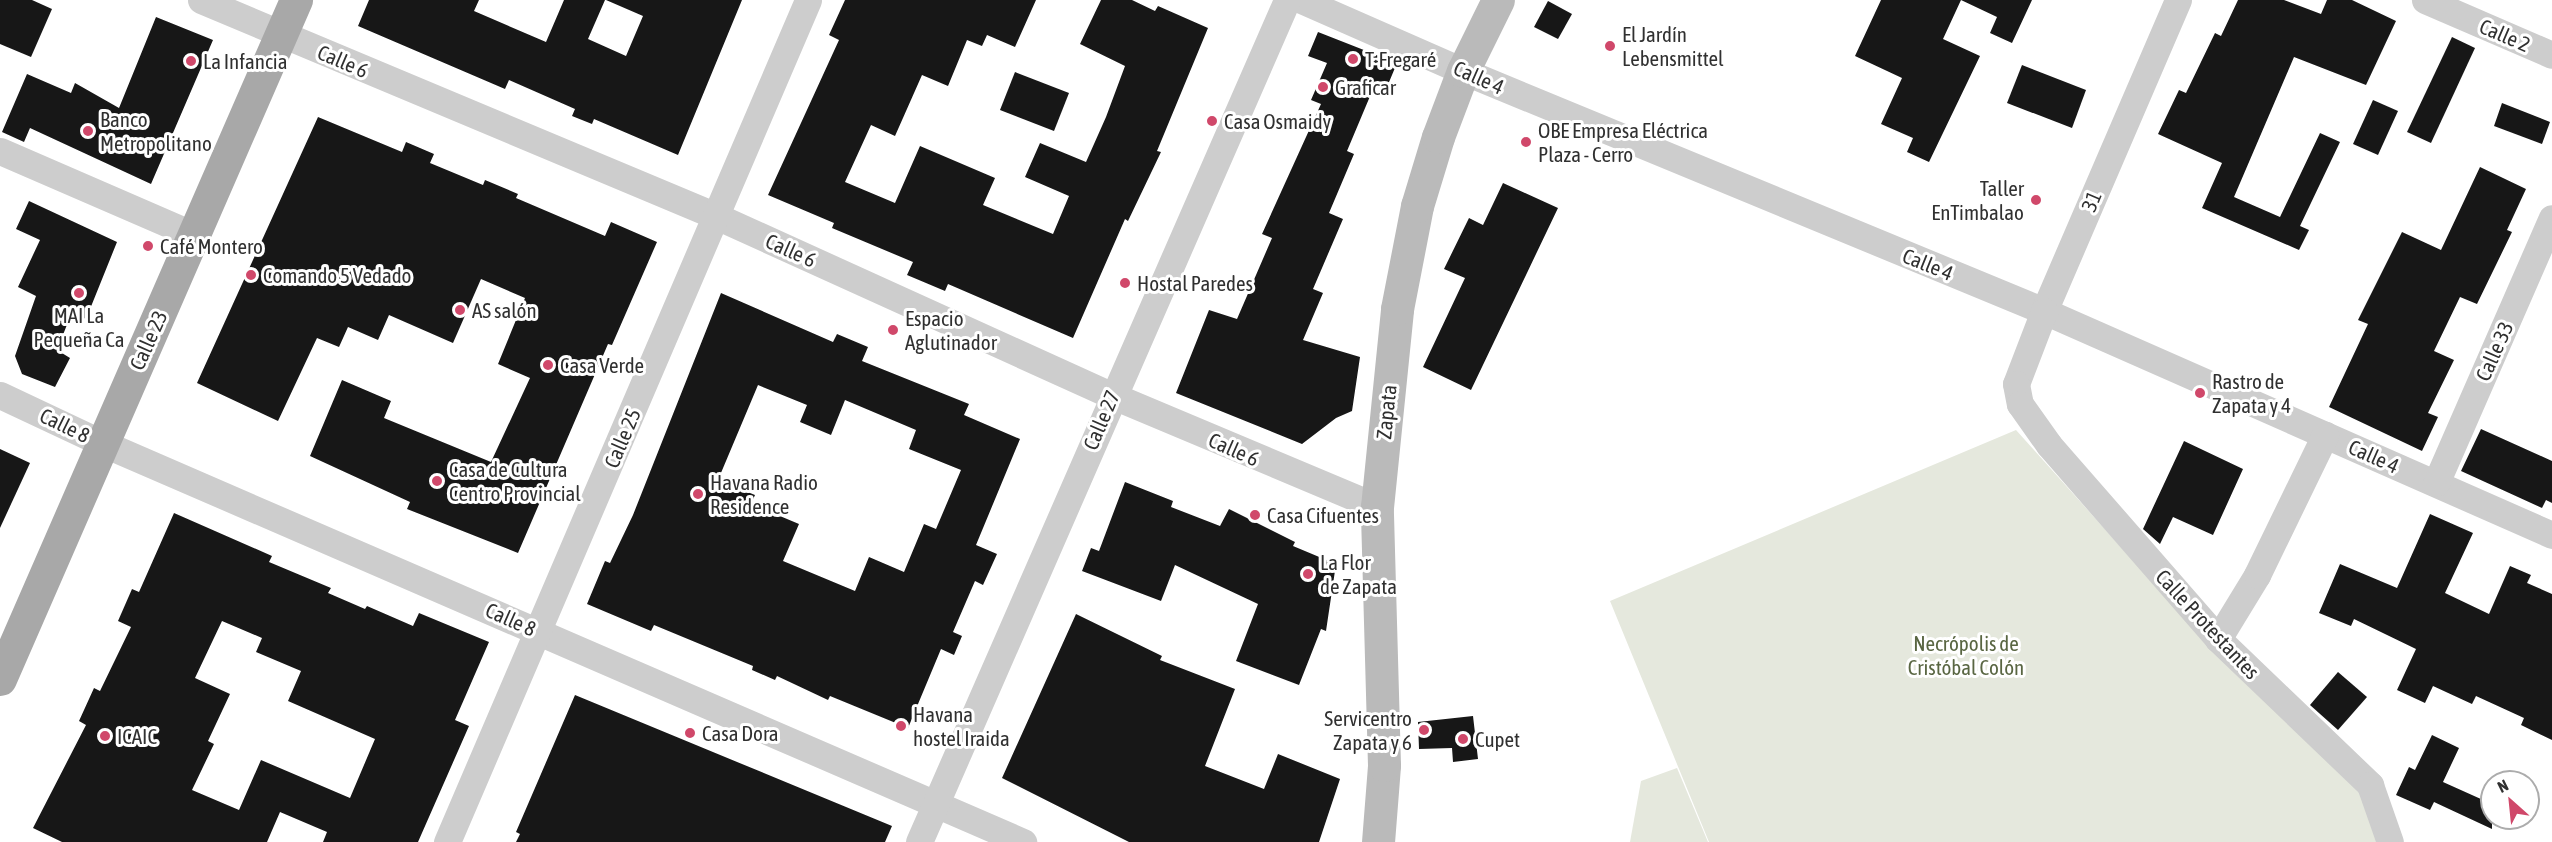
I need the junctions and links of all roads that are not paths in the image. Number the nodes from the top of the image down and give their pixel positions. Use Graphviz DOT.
graph roads {
  1 [pos="201,0"];
  2 [pos="296,0"];
  3 [pos="808,0"];
  4 [pos="1287,0"];
  5 [pos="1301,0"];
  6 [pos="1498,0"];
  7 [pos="2178,0"];
  8 [pos="2425,0"];
  9 [pos="281,34"];
  10 [pos="2552,55"];
  11 [pos="1463,71"];
  12 [pos="0,151"];
  13 [pos="716,216"];
  14 [pos="2552,218"];
  15 [pos="194,235"];
  16 [pos="2044,311"];
  17 [pos="0,395"];
  18 [pos="1112,395"];
  19 [pos="2020,404"];
  20 [pos="2325,435"];
  21 [pos="102,443"];
  22 [pos="2436,483"];
  23 [pos="1377,507"];
  24 [pos="2552,535"];
  25 [pos="539,632"];
  26 [pos="2218,639"];
  27 [pos="7,643"];
  28 [pos="0,679"];
  29 [pos="934,804"];
  30 [pos="447,842"];
  31 [pos="919,842"];
  32 [pos="1023,842"];
  33 [pos="1378,842"];
  34 [pos="2390,842"];
  1 -- 9 [label="street, Calle 6"];
  2 -- 9 [label="main road, Calle 23"];
  3 -- 13 [label="street, Calle 25"];
  4 -- 18 [label="street, Calle 27"];
  5 -- 11 [label="street, Calle 4"];
  6 -- 11 [label="main road, Zapata"];
  7 -- 16 [label="street, 31"];
  8 -- 10 [label="street, Calle 2"];
  9 -- 13 [label="street, Calle 6"];
  9 -- 15 [label="main road, Calle 23"];
  11 -- 16 [label="street, Calle 4"];
  11 -- 23 [label="main road, Zapata"];
  12 -- 15 [label="street"];
  13 -- 18 [label="street, Calle 6"];
  13 -- 25 [label="street, Calle 25"];
  14 -- 22 [label="street, Calle 33"];
  15 -- 21 [label="main road, Calle 23"];
  16 -- 19 [label="street, 31"];
  16 -- 20 [label="street, Calle 4"];
  17 -- 21 [label="street, Calle 8"];
  18 -- 23 [label="street, Calle 6"];
  18 -- 29 [label="street, Calle 27"];
  19 -- 26 [label="street, Calle Protestantes"];
  20 -- 22 [label="street, Calle 4"];
  20 -- 26 [label="street"];
  21 -- 25 [label="street, Calle 8"];
  21 -- 27 [label="main road, Calle 23"];
  22 -- 24 [label="street, Calle 4"];
  23 -- 33 [label="main road, Zapata"];
  25 -- 29 [label="street, Calle 8"];
  25 -- 30 [label="street, Calle 25"];
  26 -- 34 [label="street, Calle Protestantes"];
  27 -- 28 [label="main road, Calle 23"];
  29 -- 31 [label="street, Calle 27"];
  29 -- 32 [label="street, Calle 8"];
}
